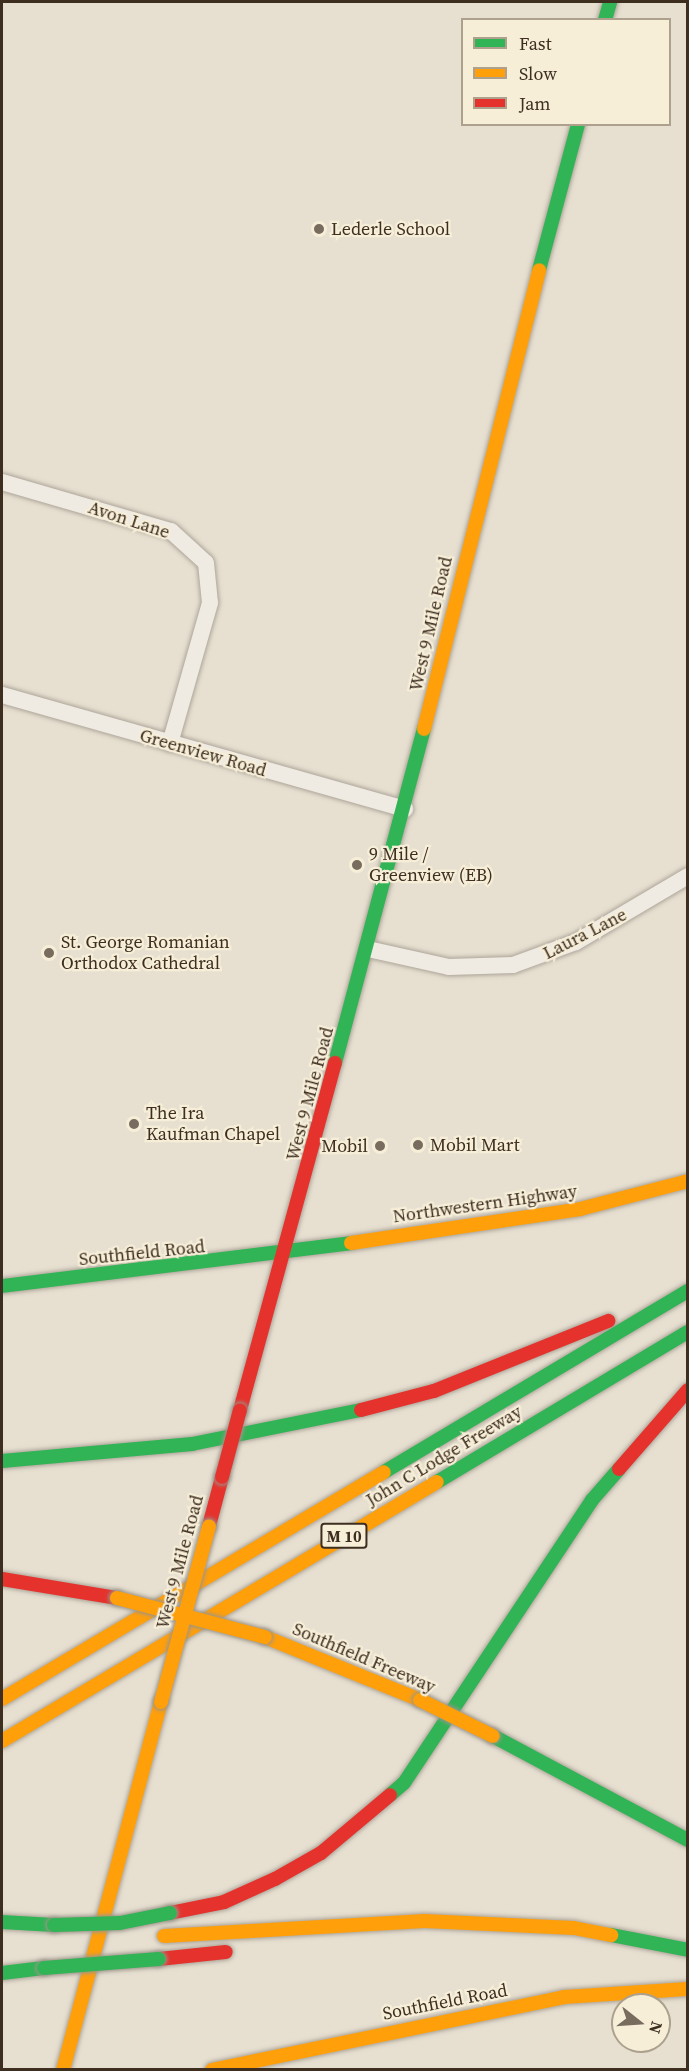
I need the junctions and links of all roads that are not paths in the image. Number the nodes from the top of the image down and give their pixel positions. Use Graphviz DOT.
graph roads {
  1 [pos="610,2"];
  2 [pos="606,18"];
  3 [pos="577,126"];
  4 [pos="2,482"];
  5 [pos="2,695"];
  6 [pos="170,743"];
  7 [pos="405,809"];
  8 [pos="687,876"];
  9 [pos="368,949"];
  10 [pos="687,1181"];
  11 [pos="285,1252"];
  12 [pos="687,1279"];
  13 [pos="2,1286"];
  14 [pos="687,1291"];
  15 [pos="687,1332"];
  16 [pos="687,1390"];
  17 [pos="2,1461"];
  18 [pos="2,1579"];
  19 [pos="2,1699"];
  20 [pos="2,1741"];
  21 [pos="687,1840"];
  22 [pos="2,1922"];
  23 [pos="464,1924"];
  24 [pos="158,1936"];
  25 [pos="130,1937"];
  26 [pos="2,1938"];
  27 [pos="320,1944"];
  28 [pos="687,1950"];
  29 [pos="240,1951"];
  30 [pos="2,1973"];
  31 [pos="687,1989"];
  32 [pos="63,2070"];
  33 [pos="212,2070"];
  1 -- 2 [label="main road"];
  3 -- 7 [label="main road, West 9 Mile Road"];
  4 -- 6 [label="street, Avon Lane"];
  5 -- 6 [label="street, Greenview Road"];
  6 -- 7 [label="street, Greenview Road"];
  7 -- 9 [label="main road, West 9 Mile Road"];
  8 -- 9 [label="street, Laura Lane"];
  9 -- 11 [label="main road, West 9 Mile Road"];
  10 -- 11 [label="main road, Northwestern Highway"];
  11 -- 13 [label="main road, Southfield Road"];
  11 -- 32 [label="main road, West 9 Mile Road, bridge"];
  12 -- 17 [label="main road"];
  14 -- 19 [label="main road, John C Lodge Freeway / M 10"];
  15 -- 20 [label="main road, John C Lodge Freeway / M 10"];
  16 -- 22 [label="main road, bridge"];
  18 -- 21 [label="main road, Southfield Freeway, bridge"];
  23 -- 24 [label="main road"];
  23 -- 27 [label="main road"];
  23 -- 28 [label="main road"];
  25 -- 26 [label="main road"];
  29 -- 30 [label="main road, bridge"];
  31 -- 33 [label="main road, Southfield Road"];
}
